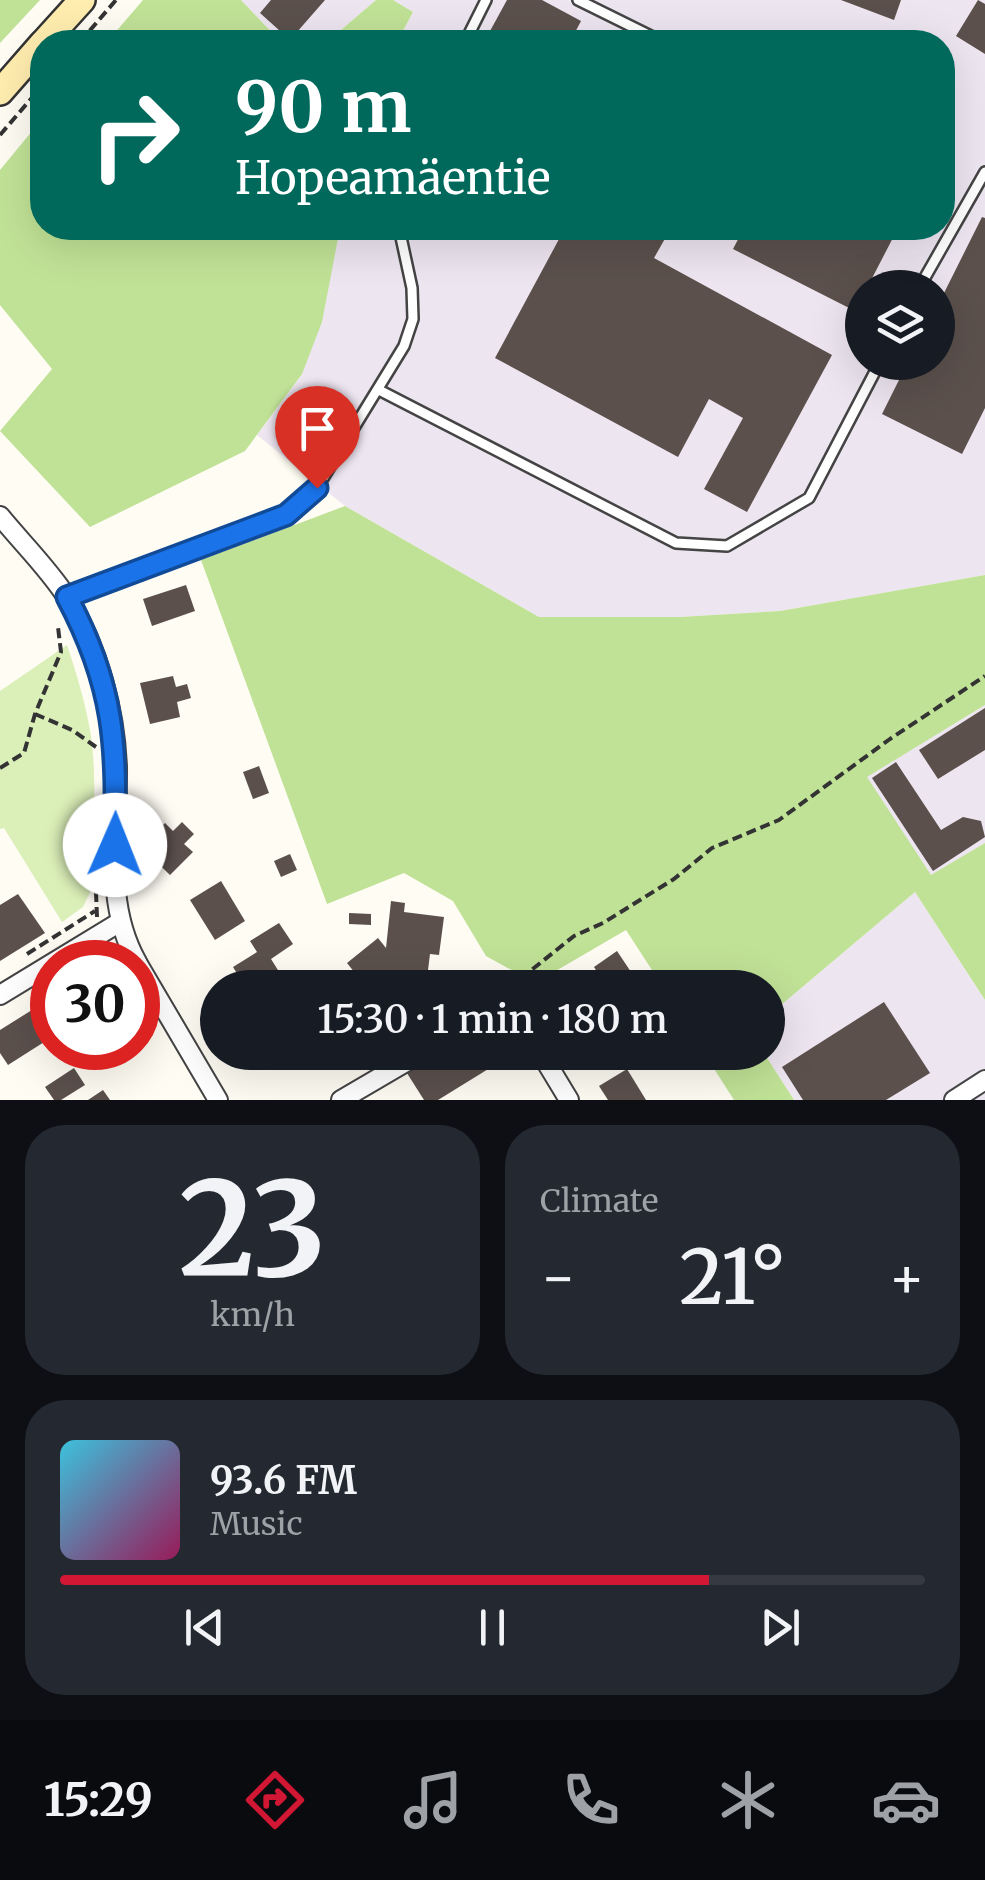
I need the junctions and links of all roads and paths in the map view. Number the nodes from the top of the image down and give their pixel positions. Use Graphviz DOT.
graph roads {
  1 [pos="82,0"];
  2 [pos="116,0"];
  3 [pos="486,0"];
  4 [pos="578,0"];
  5 [pos="55,30"];
  6 [pos="90,30"];
  7 [pos="471,30"];
  8 [pos="639,30"];
  9 [pos="30,58"];
  10 [pos="0,92"];
  11 [pos="30,100"];
  12 [pos="0,135"];
  13 [pos="985,172"];
  14 [pos="955,214"];
  15 [pos="402,240"];
  16 [pos="940,240"];
  17 [pos="927,270"];
  18 [pos="871,380"];
  19 [pos="379,390"];
  20 [pos="0,516"];
  21 [pos="67,597"];
  22 [pos="58,627"];
  23 [pos="985,676"];
  24 [pos="35,714"];
  25 [pos="99,736"];
  26 [pos="0,768"];
  27 [pos="95,911"];
  28 [pos="120,922"];
  29 [pos="127,940"];
  30 [pos="16,961"];
  31 [pos="532,970"];
  32 [pos="0,995"];
  33 [pos="160,1002"];
  34 [pos="393,1070"];
  35 [pos="551,1070"];
  36 [pos="985,1080"];
  37 [pos="218,1100"];
  38 [pos="342,1100"];
  39 [pos="570,1100"];
  40 [pos="954,1100"];
  1 -- 5 [label="main road"];
  2 -- 6 [label="path"];
  3 -- 7 [label="lane"];
  4 -- 8 [label="lane"];
  9 -- 10 [label="main road"];
  11 -- 12 [label="path"];
  13 -- 14 [label="lane"];
  15 -- 19 [label="lane"];
  16 -- 17 [label="lane"];
  18 -- 19 [label="lane"];
  19 -- 21 [label="lane"];
  20 -- 21 [label="street"];
  21 -- 28 [label="street"];
  22 -- 24 [label="path"];
  23 -- 31 [label="path"];
  24 -- 25 [label="path"];
  24 -- 26 [label="path"];
  27 -- 30 [label="path"];
  28 -- 29 [label="street"];
  28 -- 32 [label="street"];
  33 -- 37 [label="street"];
  34 -- 38 [label="street"];
  35 -- 39 [label="street"];
  36 -- 40 [label="street"];
}
